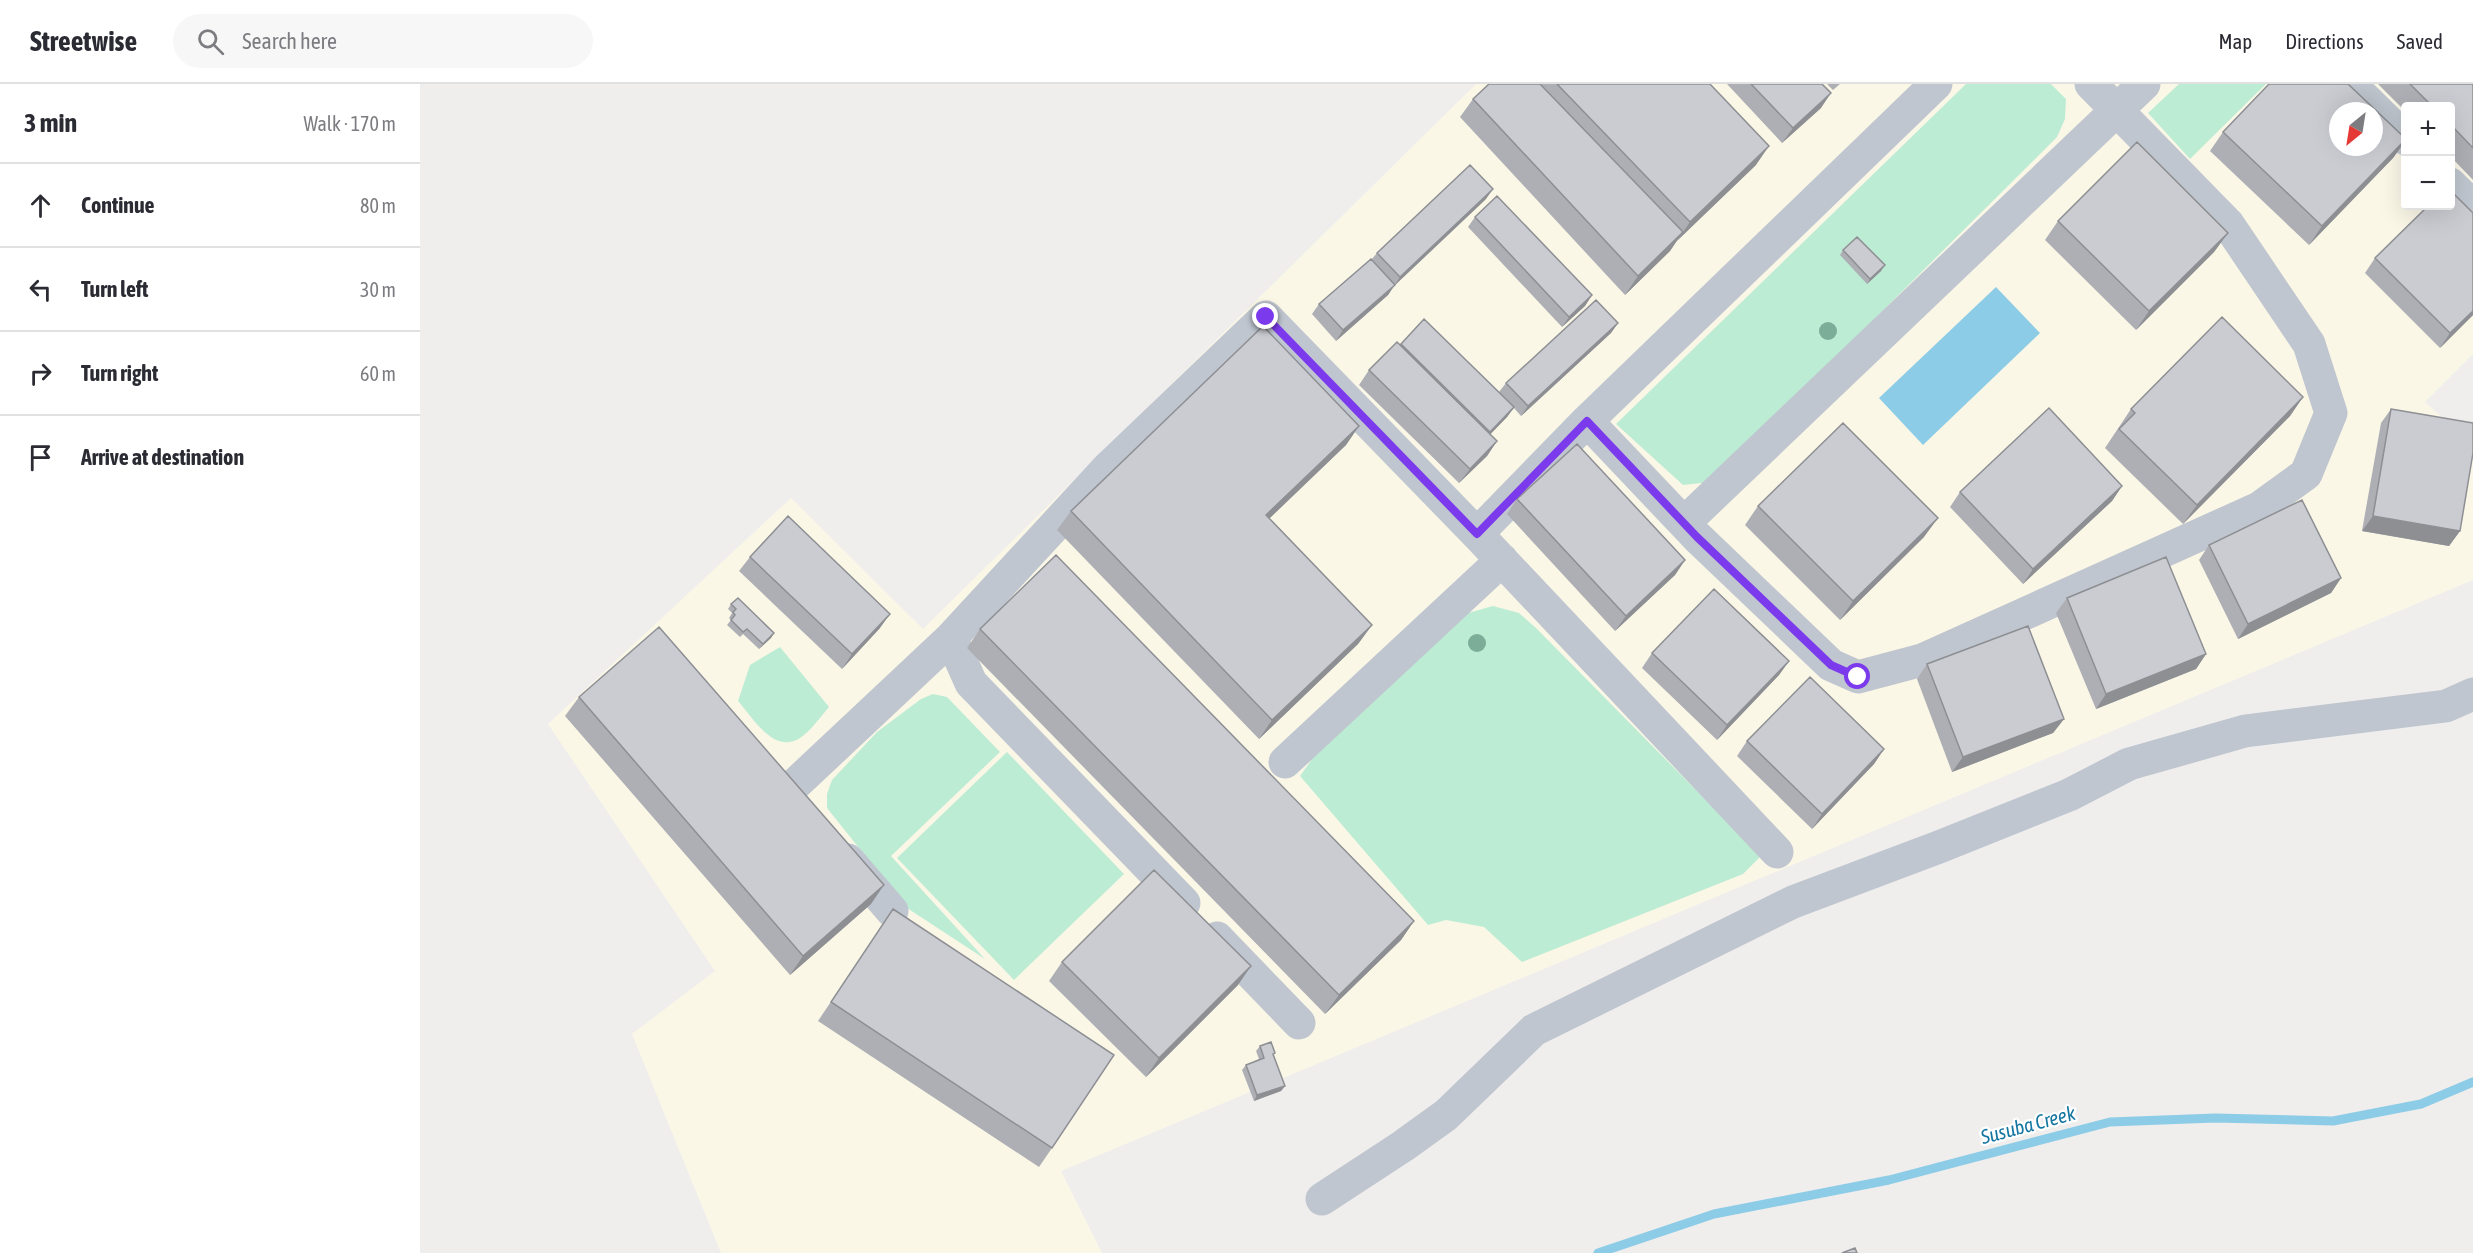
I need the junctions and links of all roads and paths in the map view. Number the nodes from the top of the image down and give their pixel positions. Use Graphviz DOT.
graph roads {
  1 [pos="1936,84"];
  2 [pos="2091,84"];
  3 [pos="2144,84"];
  4 [pos="2350,84"];
  5 [pos="2117,110"];
  6 [pos="2401,134"];
  7 [pos="2455,188"];
  8 [pos="2473,206"];
  9 [pos="1587,421"];
  10 [pos="1684,523"];
  11 [pos="1477,534"];
  12 [pos="1502,560"];
  13 [pos="951,638"];
  14 [pos="2473,694"];
  15 [pos="1285,762"];
  16 [pos="765,765"];
  17 [pos="788,791"];
  18 [pos="1776,852"];
  19 [pos="892,911"];
  20 [pos="1299,1023"];
  21 [pos="1322,1199"];
  1 -- 9 [label="street"];
  2 -- 5 [label="street"];
  3 -- 5 [label="street"];
  4 -- 6 [label="street"];
  5 -- 10 [label="street"];
  5 -- 10 [label="street"];
  7 -- 8 [label="street"];
  9 -- 10 [label="street"];
  9 -- 11 [label="street"];
  11 -- 12 [label="street"];
  11 -- 13 [label="street"];
  12 -- 15 [label="street"];
  12 -- 18 [label="street"];
  13 -- 17 [label="street"];
  13 -- 20 [label="street"];
  14 -- 21 [label="street"];
  16 -- 17 [label="street"];
  17 -- 19 [label="street"];
}
